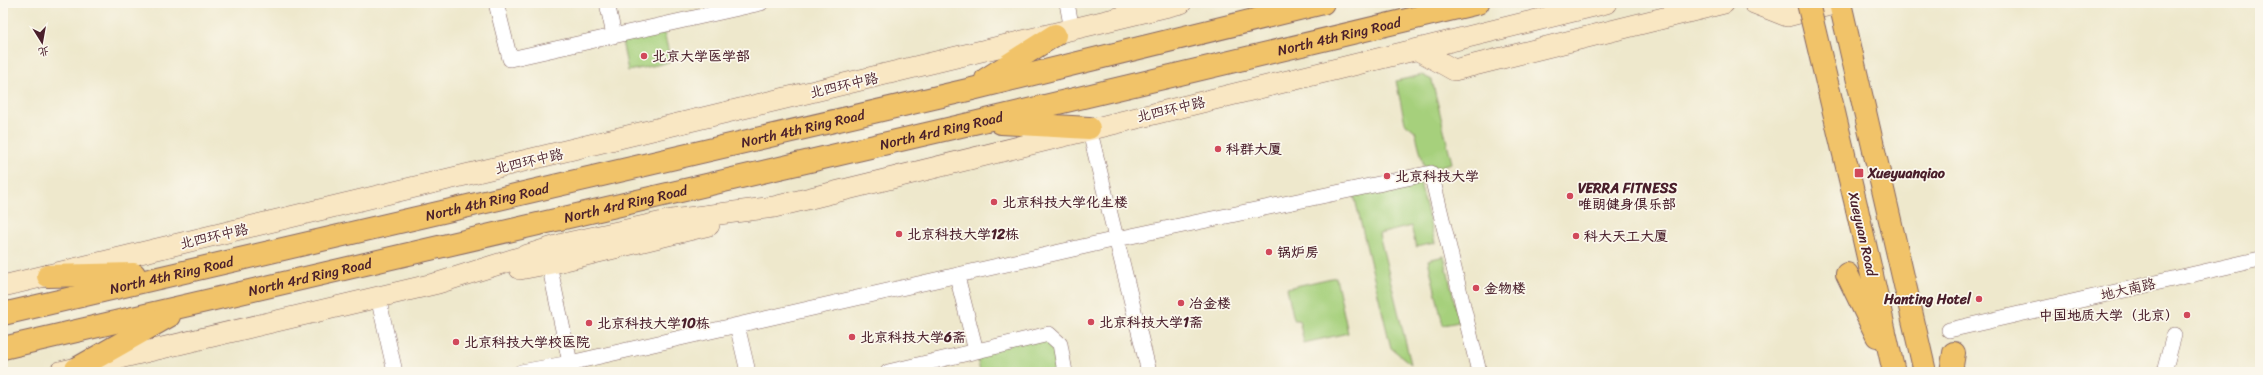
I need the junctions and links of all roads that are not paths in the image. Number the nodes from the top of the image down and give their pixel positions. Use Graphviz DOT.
graph roads {
  1 [pos="496,3"];
  2 [pos="607,3"];
  3 [pos="761,3"];
  4 [pos="1066,3"];
  5 [pos="1181,3"];
  6 [pos="1323,3"];
  7 [pos="1478,3"];
  8 [pos="1606,3"];
  9 [pos="1724,3"];
  10 [pos="1754,3"];
  11 [pos="1808,3"];
  12 [pos="1837,3"];
  13 [pos="1840,3"];
  14 [pos="1063,33"];
  15 [pos="614,35"];
  16 [pos="1418,50"];
  17 [pos="1247,57"];
  18 [pos="972,88"];
  19 [pos="978,122"];
  20 [pos="1089,128"];
  21 [pos="774,207"];
  22 [pos="1117,239"];
  23 [pos="2260,259"];
  24 [pos="549,264"];
  25 [pos="180,272"];
  26 [pos="1847,274"];
  27 [pos="48,276"];
  28 [pos="957,276"];
  29 [pos="438,283"];
  30 [pos="3,286"];
  31 [pos="378,297"];
  32 [pos="192,303"];
  33 [pos="3,314"];
  34 [pos="737,325"];
  35 [pos="1949,330"];
  36 [pos="2174,335"];
  37 [pos="3,348"];
  38 [pos="976,351"];
  39 [pos="571,367"];
  40 [pos="68,370"];
  41 [pos="1893,371"];
  42 [pos="395,372"];
  43 [pos="521,372"];
  44 [pos="748,372"];
  45 [pos="888,372"];
  46 [pos="1065,372"];
  47 [pos="1149,372"];
  48 [pos="1479,372"];
  49 [pos="1925,372"];
  50 [pos="2164,372"];
  1 -- 15 [label="street"];
  2 -- 15 [label="street"];
  3 -- 15 [label="street"];
  4 -- 14 [label="street"];
  5 -- 14 [label="street"];
  6 -- 18 [label="main road"];
  7 -- 17 [label="main road, North 4th Ring Road"];
  8 -- 16 [label="street, 北四环中路"];
  9 -- 16 [label="street"];
  10 -- 12 [label="street"];
  11 -- 41 [label="main road, Xueyuan Road, bridge"];
  13 -- 49 [label="main road, Xueyuan Road"];
  14 -- 18 [label="main road"];
  14 -- 27 [label="street, 北四环中路"];
  16 -- 20 [label="street, 北四环中路"];
  17 -- 19 [label="main road, North 4rd Ring Road"];
  18 -- 25 [label="main road, North 4th Ring Road"];
  19 -- 20 [label="main road"];
  19 -- 32 [label="main road, North 4rd Ring Road"];
  20 -- 21 [label="street, 北四环中路"];
  20 -- 22 [label="street"];
  21 -- 24 [label="street, 北四环中路"];
  21 -- 29 [label="street, 北四环中路"];
  22 -- 28 [label="street"];
  22 -- 47 [label="street"];
  22 -- 48 [label="street"];
  23 -- 35 [label="street, 地大南路"];
  24 -- 29 [label="street, 北四环中路"];
  24 -- 39 [label="street"];
  25 -- 27 [label="main road"];
  25 -- 33 [label="main road, North 4th Ring Road"];
  26 -- 41 [label="main road"];
  27 -- 30 [label="street, 北四环中路"];
  28 -- 34 [label="street"];
  28 -- 38 [label="street"];
  29 -- 31 [label="street, 北四环中路"];
  31 -- 40 [label="street, 北四环中路"];
  31 -- 42 [label="street"];
  32 -- 37 [label="main road, North 4rd Ring Road"];
  32 -- 40 [label="main road"];
  34 -- 39 [label="street"];
  34 -- 44 [label="street"];
  36 -- 50 [label="street"];
  38 -- 45 [label="street"];
  38 -- 46 [label="street"];
  39 -- 43 [label="street"];
}
